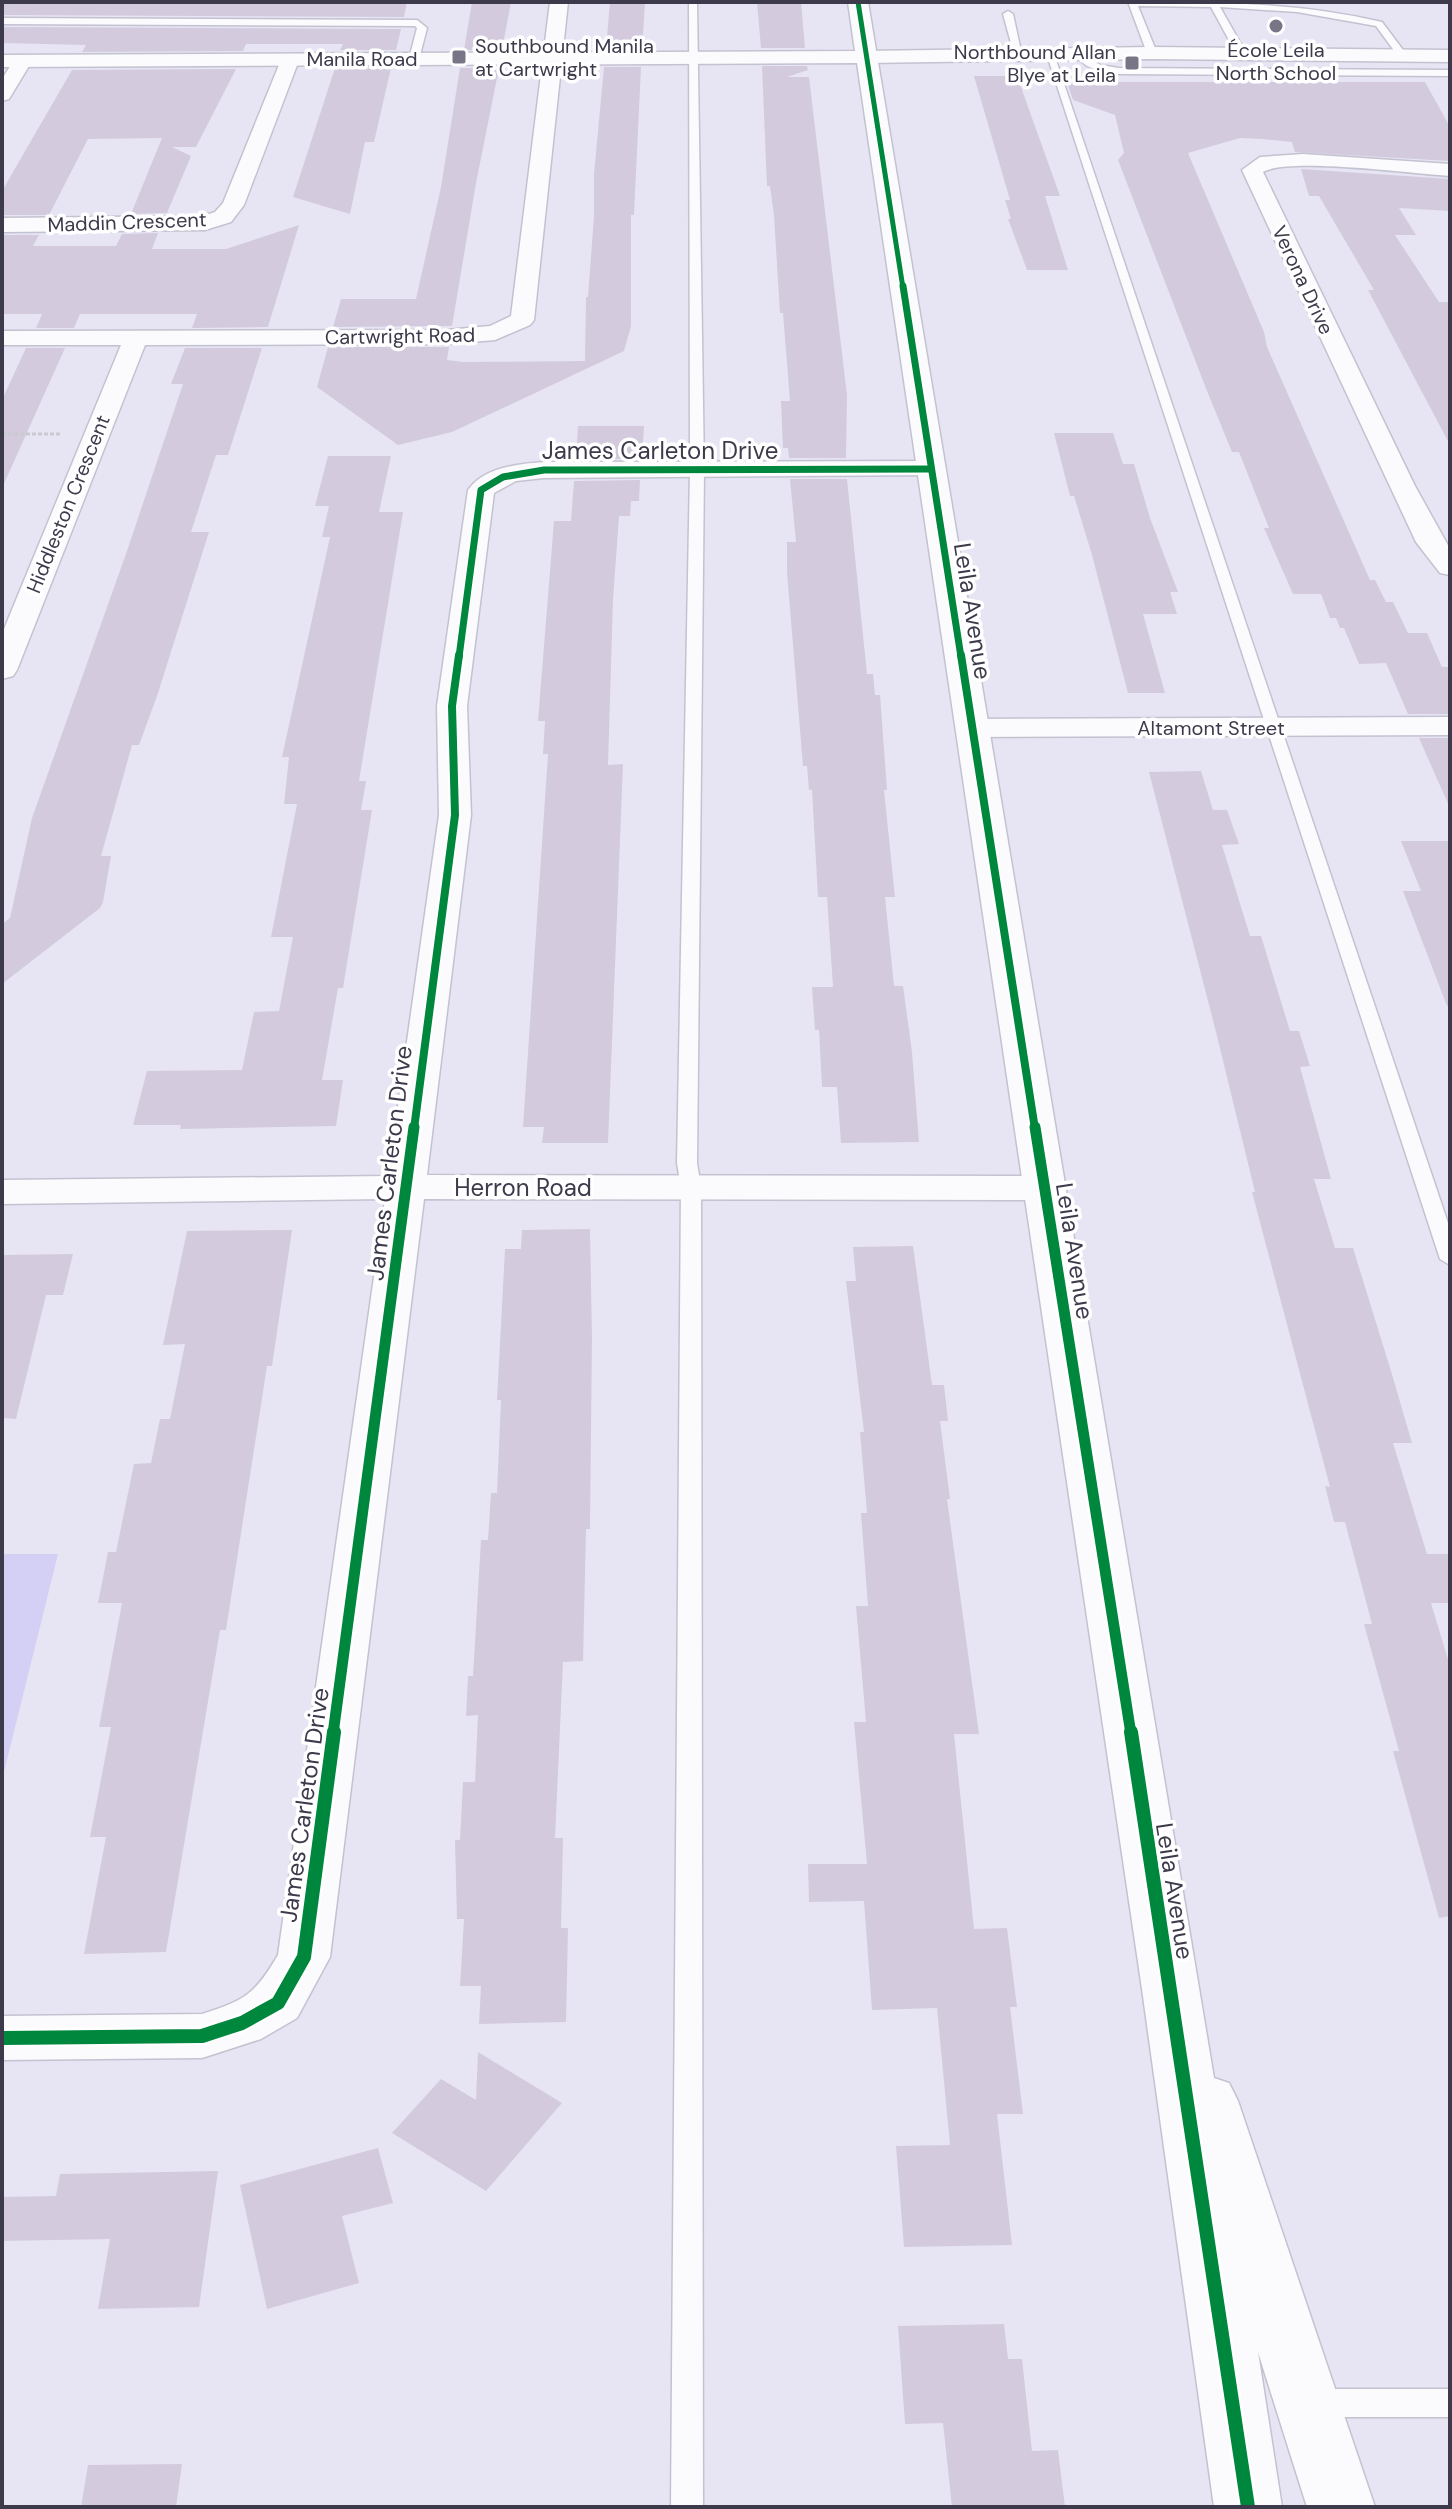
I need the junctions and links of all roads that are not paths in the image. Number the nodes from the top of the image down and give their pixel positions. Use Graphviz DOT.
graph roads {
  1 [pos="559,2"];
  2 [pos="693,2"];
  3 [pos="858,2"];
  4 [pos="1132,2"];
  5 [pos="1214,4"];
  6 [pos="1008,14"];
  7 [pos="2,21"];
  8 [pos="1152,53"];
  9 [pos="1241,53"];
  10 [pos="1019,54"];
  11 [pos="1049,54"];
  12 [pos="1079,54"];
  13 [pos="1401,54"];
  14 [pos="1450,56"];
  15 [pos="866,57"];
  16 [pos="694,58"];
  17 [pos="414,59"];
  18 [pos="553,59"];
  19 [pos="290,60"];
  20 [pos="13,61"];
  21 [pos="1450,73"];
  22 [pos="2,95"];
  23 [pos="1450,170"];
  24 [pos="2,225"];
  25 [pos="2,338"];
  26 [pos="135,339"];
  27 [pos="930,469"];
  28 [pos="697,470"];
  29 [pos="1450,567"];
  30 [pos="2,670"];
  31 [pos="1450,726"];
  32 [pos="972,728"];
  33 [pos="1273,728"];
  34 [pos="407,1187"];
  35 [pos="691,1187"];
  36 [pos="1045,1188"];
  37 [pos="2,1192"];
  38 [pos="1450,1259"];
  39 [pos="1171,1989"];
  40 [pos="2,2038"];
  41 [pos="1309,2403"];
  42 [pos="1450,2403"];
  43 [pos="687,2507"];
  44 [pos="1248,2507"];
  45 [pos="1341,2507"];
  1 -- 18 [label="street, Cartwright Road"];
  2 -- 16 [label="lane"];
  3 -- 15 [label="street, Leila Avenue"];
  4 -- 5 [label="lane"];
  4 -- 8 [label="lane"];
  5 -- 9 [label="lane"];
  5 -- 13 [label="lane"];
  6 -- 10 [label="lane"];
  7 -- 17 [label="lane"];
  8 -- 9 [label="street"];
  8 -- 12 [label="street"];
  9 -- 13 [label="street"];
  10 -- 11 [label="street"];
  10 -- 15 [label="street"];
  11 -- 12 [label="street"];
  11 -- 33 [label="lane"];
  12 -- 21 [label="lane"];
  13 -- 14 [label="street"];
  15 -- 16 [label="street, Manila Road"];
  15 -- 27 [label="street, Leila Avenue"];
  16 -- 18 [label="street, Manila Road"];
  16 -- 28 [label="lane"];
  17 -- 18 [label="street, Manila Road"];
  17 -- 19 [label="street, Manila Road"];
  18 -- 26 [label="street, Cartwright Road"];
  19 -- 20 [label="street, Manila Road"];
  19 -- 24 [label="street, Maddin Crescent"];
  20 -- 22 [label="street"];
  23 -- 29 [label="street, Verona Drive"];
  25 -- 26 [label="street, Cartwright Road"];
  26 -- 30 [label="street, Hiddleston Crescent"];
  27 -- 28 [label="street, James Carleton Drive"];
  27 -- 32 [label="street, Leila Avenue"];
  28 -- 34 [label="street, James Carleton Drive"];
  28 -- 35 [label="lane"];
  31 -- 33 [label="street, Altamont Street"];
  32 -- 33 [label="street, Altamont Street"];
  32 -- 36 [label="street, Leila Avenue"];
  33 -- 38 [label="lane"];
  34 -- 35 [label="street, Herron Road"];
  34 -- 37 [label="street, Herron Road"];
  34 -- 40 [label="street, James Carleton Drive"];
  35 -- 36 [label="street, Herron Road"];
  35 -- 43 [label="lane"];
  36 -- 39 [label="street, Leila Avenue"];
  39 -- 41 [label="street, Leila Avenue"];
  39 -- 44 [label="street, Leila Avenue"];
  41 -- 42 [label="lane"];
  41 -- 45 [label="street, Leila Avenue"];
}
